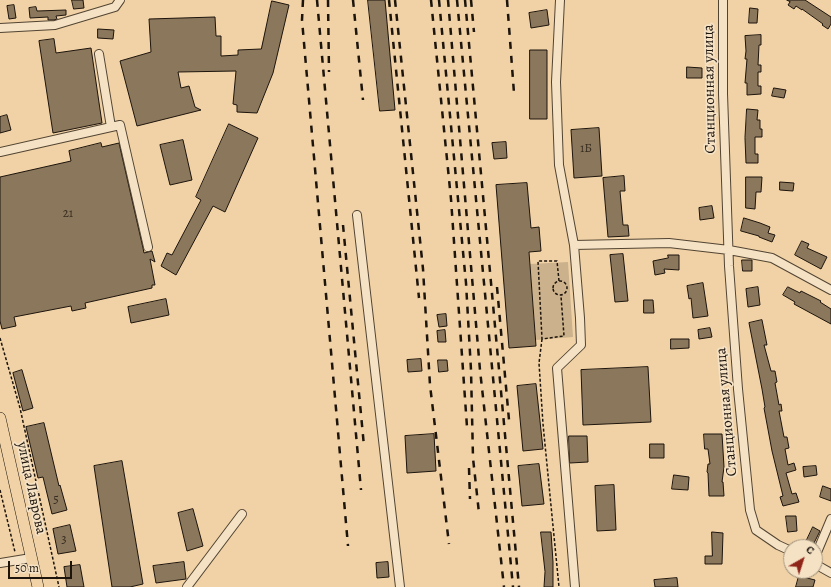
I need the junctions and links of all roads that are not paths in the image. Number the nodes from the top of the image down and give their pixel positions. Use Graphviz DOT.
graph roads {
  1 [pos="120,0"];
  2 [pos="560,0"];
  3 [pos="723,0"];
  4 [pos="0,28"];
  5 [pos="99,54"];
  6 [pos="111,127"];
  7 [pos="0,152"];
  8 [pos="357,215"];
  9 [pos="574,245"];
  10 [pos="148,247"];
  11 [pos="729,250"];
  12 [pos="831,290"];
  13 [pos="0,418"];
  14 [pos="242,514"];
  15 [pos="831,519"];
  16 [pos="823,539"];
  17 [pos="783,548"];
  18 [pos="31,558"];
  19 [pos="0,563"];
  20 [pos="38,587"];
  21 [pos="187,587"];
  22 [pos="400,587"];
  23 [pos="575,587"];
  1 -- 4 [label="street"];
  2 -- 9 [label="street"];
  3 -- 11 [label="street, Станционная улица"];
  5 -- 6 [label="street"];
  6 -- 7 [label="street"];
  6 -- 10 [label="street"];
  8 -- 22 [label="street"];
  9 -- 11 [label="street"];
  9 -- 23 [label="street"];
  11 -- 12 [label="street"];
  11 -- 17 [label="street, Станционная улица"];
  13 -- 18 [label="main road, улица Лаврова"];
  14 -- 21 [label="street"];
  15 -- 16 [label="street"];
  18 -- 19 [label="street"];
  18 -- 20 [label="main road, улица Лаврова"];
}
